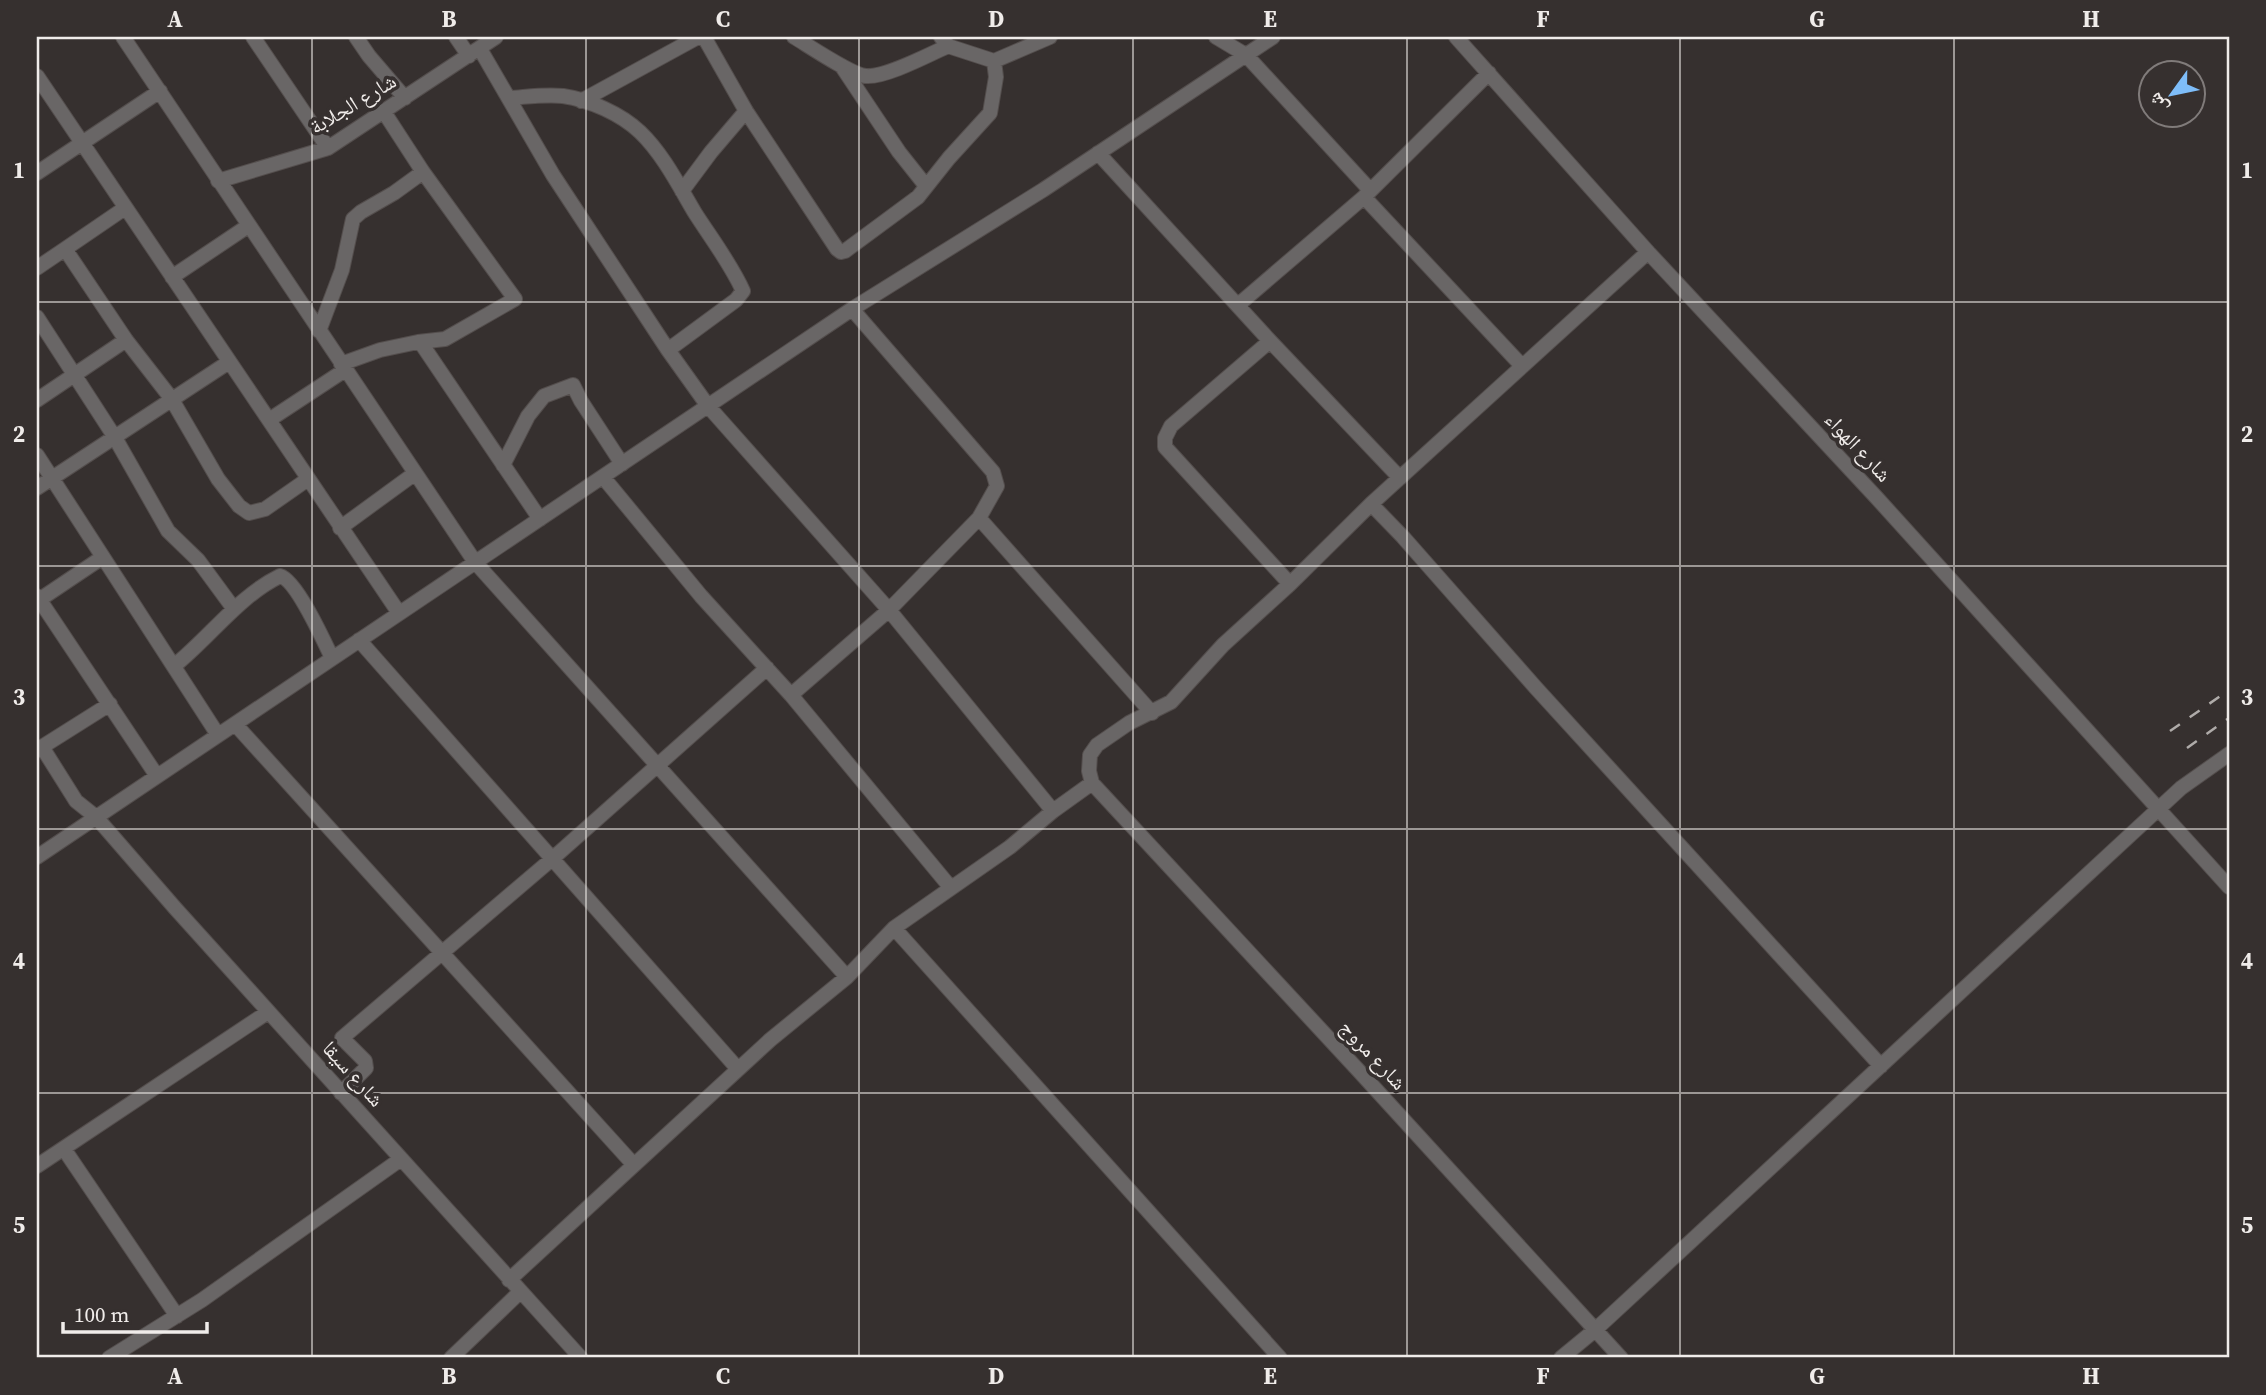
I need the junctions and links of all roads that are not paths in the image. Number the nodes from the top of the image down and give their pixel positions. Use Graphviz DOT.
graph roads {
  1 [pos="123,37"];
  2 [pos="253,37"];
  3 [pos="356,37"];
  4 [pos="456,37"];
  5 [pos="496,37"];
  6 [pos="698,37"];
  7 [pos="704,37"];
  8 [pos="794,37"];
  9 [pos="1050,37"];
  10 [pos="1216,37"];
  11 [pos="1273,37"];
  12 [pos="1456,37"];
  13 [pos="945,41"];
  14 [pos="474,52"];
  15 [pos="1246,55"];
  16 [pos="995,61"];
  17 [pos="840,64"];
  18 [pos="1489,73"];
  19 [pos="38,79"];
  20 [pos="160,91"];
  21 [pos="405,98"];
  22 [pos="509,98"];
  23 [pos="582,101"];
  24 [pos="746,111"];
  25 [pos="384,112"];
  26 [pos="82,143"];
  27 [pos="328,148"];
  28 [pos="1098,153"];
  29 [pos="422,172"];
  30 [pos="37,173"];
  31 [pos="218,181"];
  32 [pos="926,186"];
  33 [pos="682,191"];
  34 [pos="1367,193"];
  35 [pos="125,208"];
  36 [pos="248,226"];
  37 [pos="65,249"];
  38 [pos="1648,252"];
  39 [pos="37,268"];
  40 [pos="172,277"];
  41 [pos="1238,305"];
  42 [pos="852,309"];
  43 [pos="37,317"];
  44 [pos="319,331"];
  45 [pos="126,340"];
  46 [pos="1270,341"];
  47 [pos="418,342"];
  48 [pos="668,350"];
  49 [pos="229,362"];
  50 [pos="1522,366"];
  51 [pos="343,367"];
  52 [pos="75,374"];
  53 [pos="171,398"];
  54 [pos="37,400"];
  55 [pos="708,406"];
  56 [pos="269,420"];
  57 [pos="114,436"];
  58 [pos="37,455"];
  59 [pos="622,464"];
  60 [pos="503,465"];
  61 [pos="414,474"];
  62 [pos="603,477"];
  63 [pos="52,478"];
  64 [pos="1400,478"];
  65 [pos="308,479"];
  66 [pos="37,488"];
  67 [pos="1371,504"];
  68 [pos="979,518"];
  69 [pos="540,519"];
  70 [pos="340,528"];
  71 [pos="103,557"];
  72 [pos="475,562"];
  73 [pos="1290,584"];
  74 [pos="40,605"];
  75 [pos="234,609"];
  76 [pos="888,610"];
  77 [pos="399,614"];
  78 [pos="359,640"];
  79 [pos="332,658"];
  80 [pos="174,666"];
  81 [pos="767,668"];
  82 [pos="791,695"];
  83 [pos="110,704"];
  84 [pos="1152,713"];
  85 [pos="235,724"];
  86 [pos="218,735"];
  87 [pos="39,748"];
  88 [pos="2229,754"];
  89 [pos="658,768"];
  90 [pos="157,776"];
  91 [pos="1092,783"];
  92 [pos="1053,811"];
  93 [pos="2156,812"];
  94 [pos="96,817"];
  95 [pos="37,857"];
  96 [pos="552,859"];
  97 [pos="2229,887"];
  98 [pos="951,888"];
  99 [pos="894,928"];
  100 [pos="443,953"];
  101 [pos="847,977"];
  102 [pos="268,1012"];
  103 [pos="1881,1066"];
  104 [pos="738,1069"];
  105 [pos="341,1093"];
  106 [pos="64,1149"];
  107 [pos="401,1159"];
  108 [pos="634,1165"];
  109 [pos="37,1166"];
  110 [pos="509,1280"];
  111 [pos="520,1292"];
  112 [pos="177,1315"];
  113 [pos="1595,1330"];
  114 [pos="109,1358"];
  115 [pos="451,1358"];
  116 [pos="581,1358"];
  117 [pos="1280,1358"];
  118 [pos="1561,1358"];
  119 [pos="1621,1358"];
  1 -- 20 [label="street"];
  2 -- 27 [label="street"];
  3 -- 21 [label="street"];
  4 -- 14 [label="street"];
  5 -- 14 [label="street, شارع الجلابة"];
  6 -- 23 [label="street"];
  7 -- 24 [label="street"];
  8 -- 17 [label="street"];
  9 -- 16 [label="street"];
  10 -- 15 [label="street"];
  11 -- 15 [label="street"];
  12 -- 18 [label="street, شارع الهواء"];
  13 -- 16 [label="street"];
  13 -- 17 [label="street"];
  14 -- 21 [label="street, شارع الجلابة"];
  14 -- 22 [label="street"];
  15 -- 28 [label="street"];
  15 -- 34 [label="street"];
  16 -- 32 [label="street"];
  17 -- 32 [label="street"];
  18 -- 34 [label="street"];
  18 -- 38 [label="street, شارع الهواء"];
  19 -- 26 [label="street"];
  20 -- 26 [label="street"];
  20 -- 31 [label="street"];
  21 -- 25 [label="street, شارع الجلابة"];
  22 -- 23 [label="street"];
  22 -- 48 [label="street"];
  23 -- 33 [label="street"];
  24 -- 32 [label="street"];
  24 -- 33 [label="street"];
  25 -- 27 [label="street, شارع الجلابة"];
  25 -- 29 [label="street"];
  26 -- 30 [label="street"];
  26 -- 35 [label="street"];
  27 -- 31 [label="street, شارع الجلابة"];
  28 -- 41 [label="street"];
  28 -- 42 [label="street"];
  29 -- 44 [label="street"];
  29 -- 47 [label="street"];
  31 -- 36 [label="street"];
  33 -- 48 [label="street"];
  34 -- 41 [label="street"];
  34 -- 50 [label="street"];
  35 -- 37 [label="street"];
  35 -- 40 [label="street"];
  36 -- 40 [label="street"];
  36 -- 44 [label="street"];
  37 -- 39 [label="street"];
  37 -- 45 [label="street"];
  38 -- 50 [label="street"];
  38 -- 93 [label="street, شارع الهواء"];
  40 -- 49 [label="street"];
  41 -- 46 [label="street"];
  42 -- 55 [label="street"];
  42 -- 68 [label="street"];
  43 -- 52 [label="street"];
  44 -- 51 [label="street"];
  45 -- 52 [label="street"];
  45 -- 53 [label="street"];
  46 -- 64 [label="street"];
  46 -- 73 [label="street"];
  47 -- 51 [label="street"];
  47 -- 60 [label="street"];
  48 -- 55 [label="street"];
  49 -- 53 [label="street"];
  49 -- 56 [label="street"];
  50 -- 64 [label="street"];
  51 -- 56 [label="street"];
  51 -- 61 [label="street"];
  52 -- 54 [label="street"];
  52 -- 57 [label="street"];
  53 -- 57 [label="street"];
  53 -- 65 [label="street"];
  55 -- 59 [label="street"];
  55 -- 76 [label="street"];
  56 -- 65 [label="street"];
  57 -- 63 [label="street"];
  57 -- 75 [label="street"];
  58 -- 63 [label="street"];
  59 -- 60 [label="street"];
  59 -- 62 [label="street"];
  60 -- 69 [label="street"];
  61 -- 70 [label="street"];
  61 -- 72 [label="street"];
  62 -- 69 [label="street"];
  62 -- 81 [label="street"];
  63 -- 66 [label="street"];
  63 -- 71 [label="street"];
  64 -- 67 [label="street"];
  65 -- 70 [label="street"];
  67 -- 73 [label="street"];
  67 -- 103 [label="street"];
  68 -- 76 [label="street"];
  68 -- 84 [label="street"];
  69 -- 72 [label="street"];
  70 -- 77 [label="street"];
  71 -- 74 [label="street"];
  71 -- 80 [label="street"];
  72 -- 77 [label="street"];
  72 -- 89 [label="street"];
  73 -- 84 [label="street"];
  74 -- 83 [label="street"];
  75 -- 79 [label="street"];
  75 -- 80 [label="street"];
  76 -- 82 [label="street"];
  76 -- 92 [label="street"];
  77 -- 78 [label="street"];
  78 -- 79 [label="street"];
  78 -- 96 [label="street"];
  79 -- 85 [label="street"];
  80 -- 86 [label="street"];
  81 -- 82 [label="street"];
  81 -- 89 [label="street"];
  82 -- 98 [label="street"];
  83 -- 87 [label="street"];
  83 -- 90 [label="street"];
  84 -- 91 [label="street"];
  85 -- 86 [label="street"];
  85 -- 100 [label="street"];
  86 -- 90 [label="street"];
  87 -- 94 [label="street, شارع سيقا"];
  88 -- 93 [label="street"];
  89 -- 96 [label="street"];
  89 -- 101 [label="street"];
  90 -- 94 [label="street"];
  91 -- 92 [label="street"];
  91 -- 113 [label="street, شارع مروج"];
  92 -- 98 [label="street"];
  93 -- 97 [label="street, شارع الهواء"];
  93 -- 103 [label="street"];
  94 -- 95 [label="street"];
  94 -- 102 [label="street, شارع سيقا"];
  96 -- 100 [label="street"];
  96 -- 104 [label="street"];
  98 -- 99 [label="street"];
  99 -- 101 [label="street"];
  99 -- 117 [label="street"];
  100 -- 105 [label="street"];
  100 -- 108 [label="street"];
  101 -- 104 [label="street"];
  102 -- 105 [label="street, شارع سيقا"];
  102 -- 106 [label="street"];
  103 -- 113 [label="street"];
  104 -- 108 [label="street"];
  105 -- 107 [label="street, شارع سيقا"];
  106 -- 109 [label="street"];
  106 -- 112 [label="street"];
  107 -- 110 [label="street, شارع سيقا"];
  107 -- 112 [label="street"];
  108 -- 110 [label="street"];
  110 -- 111 [label="street, شارع سيقا"];
  111 -- 115 [label="street"];
  111 -- 116 [label="street, شارع سيقا"];
  112 -- 114 [label="street"];
  113 -- 118 [label="street"];
  113 -- 119 [label="street, شارع مروج"];
}
